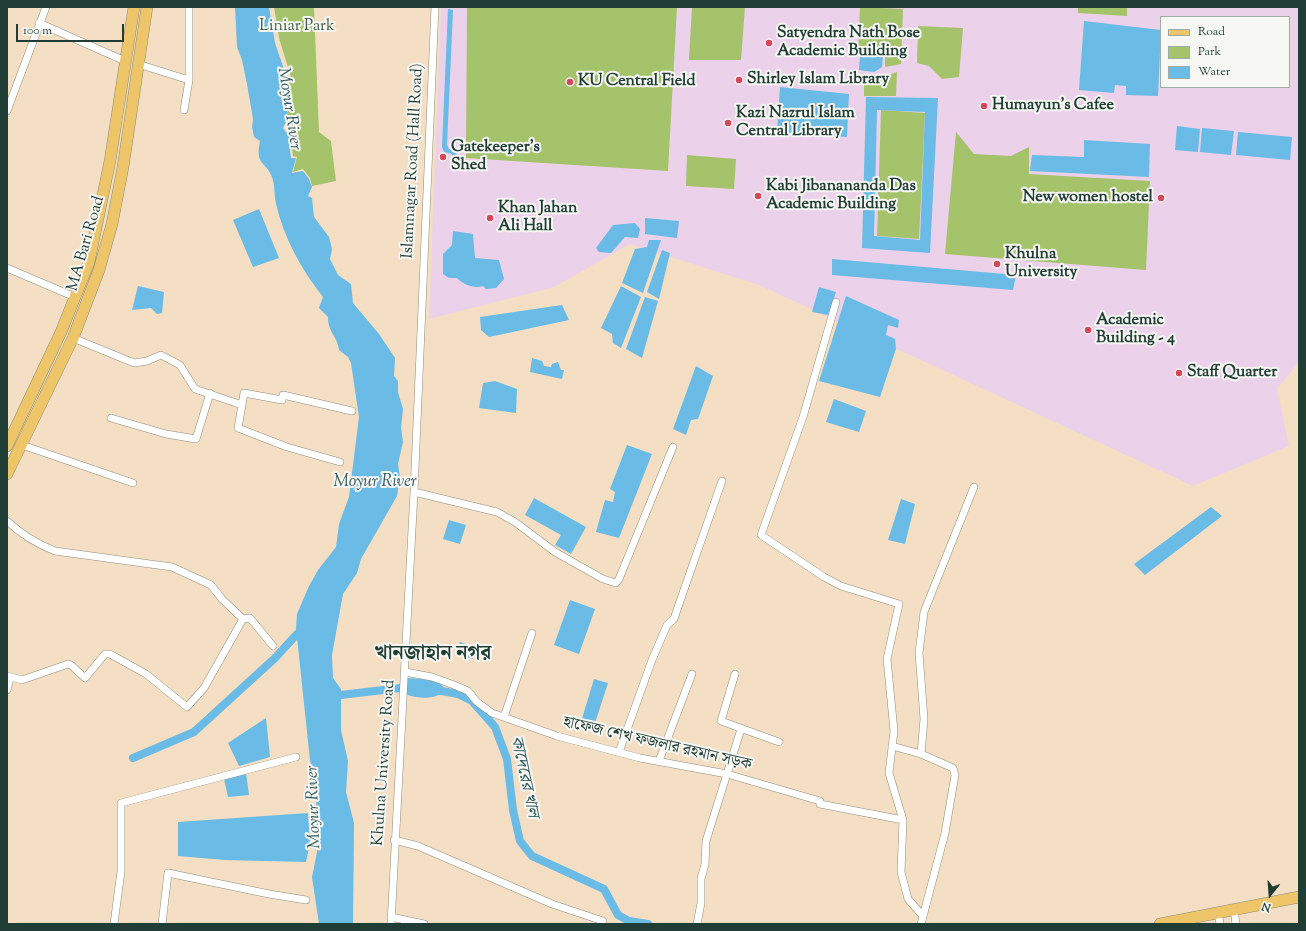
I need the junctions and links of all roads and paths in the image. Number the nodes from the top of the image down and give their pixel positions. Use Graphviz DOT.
graph roads {
  1 [pos="46,7"];
  2 [pos="134,7"];
  3 [pos="147,7"];
  4 [pos="189,7"];
  5 [pos="435,7"];
  6 [pos="38,24"];
  7 [pos="124,61"];
  8 [pos="138,64"];
  9 [pos="189,80"];
  10 [pos="184,110"];
  11 [pos="7,112"];
  12 [pos="7,268"];
  13 [pos="75,297"];
  14 [pos="836,302"];
  15 [pos="421,316"];
  16 [pos="73,338"];
  17 [pos="210,393"];
  18 [pos="242,405"];
  19 [pos="352,411"];
  20 [pos="111,418"];
  21 [pos="22,445"];
  22 [pos="7,446"];
  23 [pos="673,447"];
  24 [pos="340,462"];
  25 [pos="7,474"];
  26 [pos="722,481"];
  27 [pos="133,483"];
  28 [pos="974,487"];
  29 [pos="414,492"];
  30 [pos="7,521"];
  31 [pos="243,619"];
  32 [pos="532,633"];
  33 [pos="273,646"];
  34 [pos="405,672"];
  35 [pos="692,674"];
  36 [pos="735,674"];
  37 [pos="9,677"];
  38 [pos="7,690"];
  39 [pos="504,717"];
  40 [pos="741,728"];
  41 [pos="779,742"];
  42 [pos="892,746"];
  43 [pos="619,752"];
  44 [pos="921,754"];
  45 [pos="296,757"];
  46 [pos="659,761"];
  47 [pos="728,774"];
  48 [pos="902,820"];
  49 [pos="394,840"];
  50 [pos="1299,897"];
  51 [pos="306,900"];
  52 [pos="1234,909"];
  53 [pos="1218,912"];
  54 [pos="923,916"];
  55 [pos="391,920"];
  56 [pos="603,921"];
  57 [pos="114,924"];
  58 [pos="162,924"];
  59 [pos="424,924"];
  60 [pos="697,924"];
  61 [pos="921,924"];
  62 [pos="1160,924"];
  63 [pos="1220,924"];
  64 [pos="1236,924"];
  1 -- 6 [label="street"];
  2 -- 7 [label="main road, MA Bari Road"];
  3 -- 8 [label="main road, MA Bari Road"];
  4 -- 9 [label="street"];
  5 -- 15 [label="street, Islamnagar Road (Hall Road)"];
  6 -- 7 [label="street"];
  6 -- 11 [label="street"];
  7 -- 13 [label="main road, MA Bari Road"];
  8 -- 9 [label="street"];
  8 -- 16 [label="main road, MA Bari Road"];
  9 -- 10 [label="street"];
  12 -- 13 [label="street"];
  13 -- 22 [label="main road, MA Bari Road"];
  14 -- 42 [label="street"];
  15 -- 29 [label="street, Khulna University Road"];
  16 -- 17 [label="street"];
  16 -- 21 [label="main road, MA Bari Road"];
  17 -- 18 [label="street"];
  17 -- 20 [label="street"];
  18 -- 19 [label="street"];
  18 -- 24 [label="street"];
  21 -- 25 [label="main road, MA Bari Road"];
  21 -- 27 [label="street"];
  23 -- 29 [label="street"];
  26 -- 43 [label="street"];
  28 -- 44 [label="street"];
  29 -- 34 [label="street, Khulna University Road"];
  30 -- 31 [label="street"];
  31 -- 33 [label="street"];
  31 -- 37 [label="street"];
  32 -- 39 [label="street"];
  34 -- 39 [label="street, হাফেজ শেখ ফজলার রহমান সড়ক"];
  34 -- 49 [label="street, Khulna University Road"];
  35 -- 46 [label="street"];
  36 -- 40 [label="street"];
  37 -- 38 [label="street"];
  39 -- 43 [label="street, হাফেজ শেখ ফজলার রহমান সড়ক"];
  40 -- 41 [label="street"];
  40 -- 47 [label="street"];
  42 -- 44 [label="street"];
  42 -- 48 [label="street"];
  43 -- 46 [label="street, হাফেজ শেখ ফজলার রহমান সড়ক"];
  44 -- 54 [label="street"];
  45 -- 57 [label="street"];
  46 -- 47 [label="street, হাফেজ শেখ ফজলার রহমান সড়ক"];
  47 -- 48 [label="street, হাফেজ শেখ ফজলার রহমান সড়ক"];
  47 -- 60 [label="street"];
  48 -- 54 [label="street"];
  49 -- 55 [label="street, Khulna University Road"];
  49 -- 56 [label="street"];
  50 -- 52 [label="main road"];
  51 -- 58 [label="street"];
  52 -- 53 [label="main road"];
  52 -- 64 [label="street"];
  53 -- 62 [label="main road"];
  53 -- 63 [label="street"];
  54 -- 61 [label="street"];
  55 -- 59 [label="street"];
}
